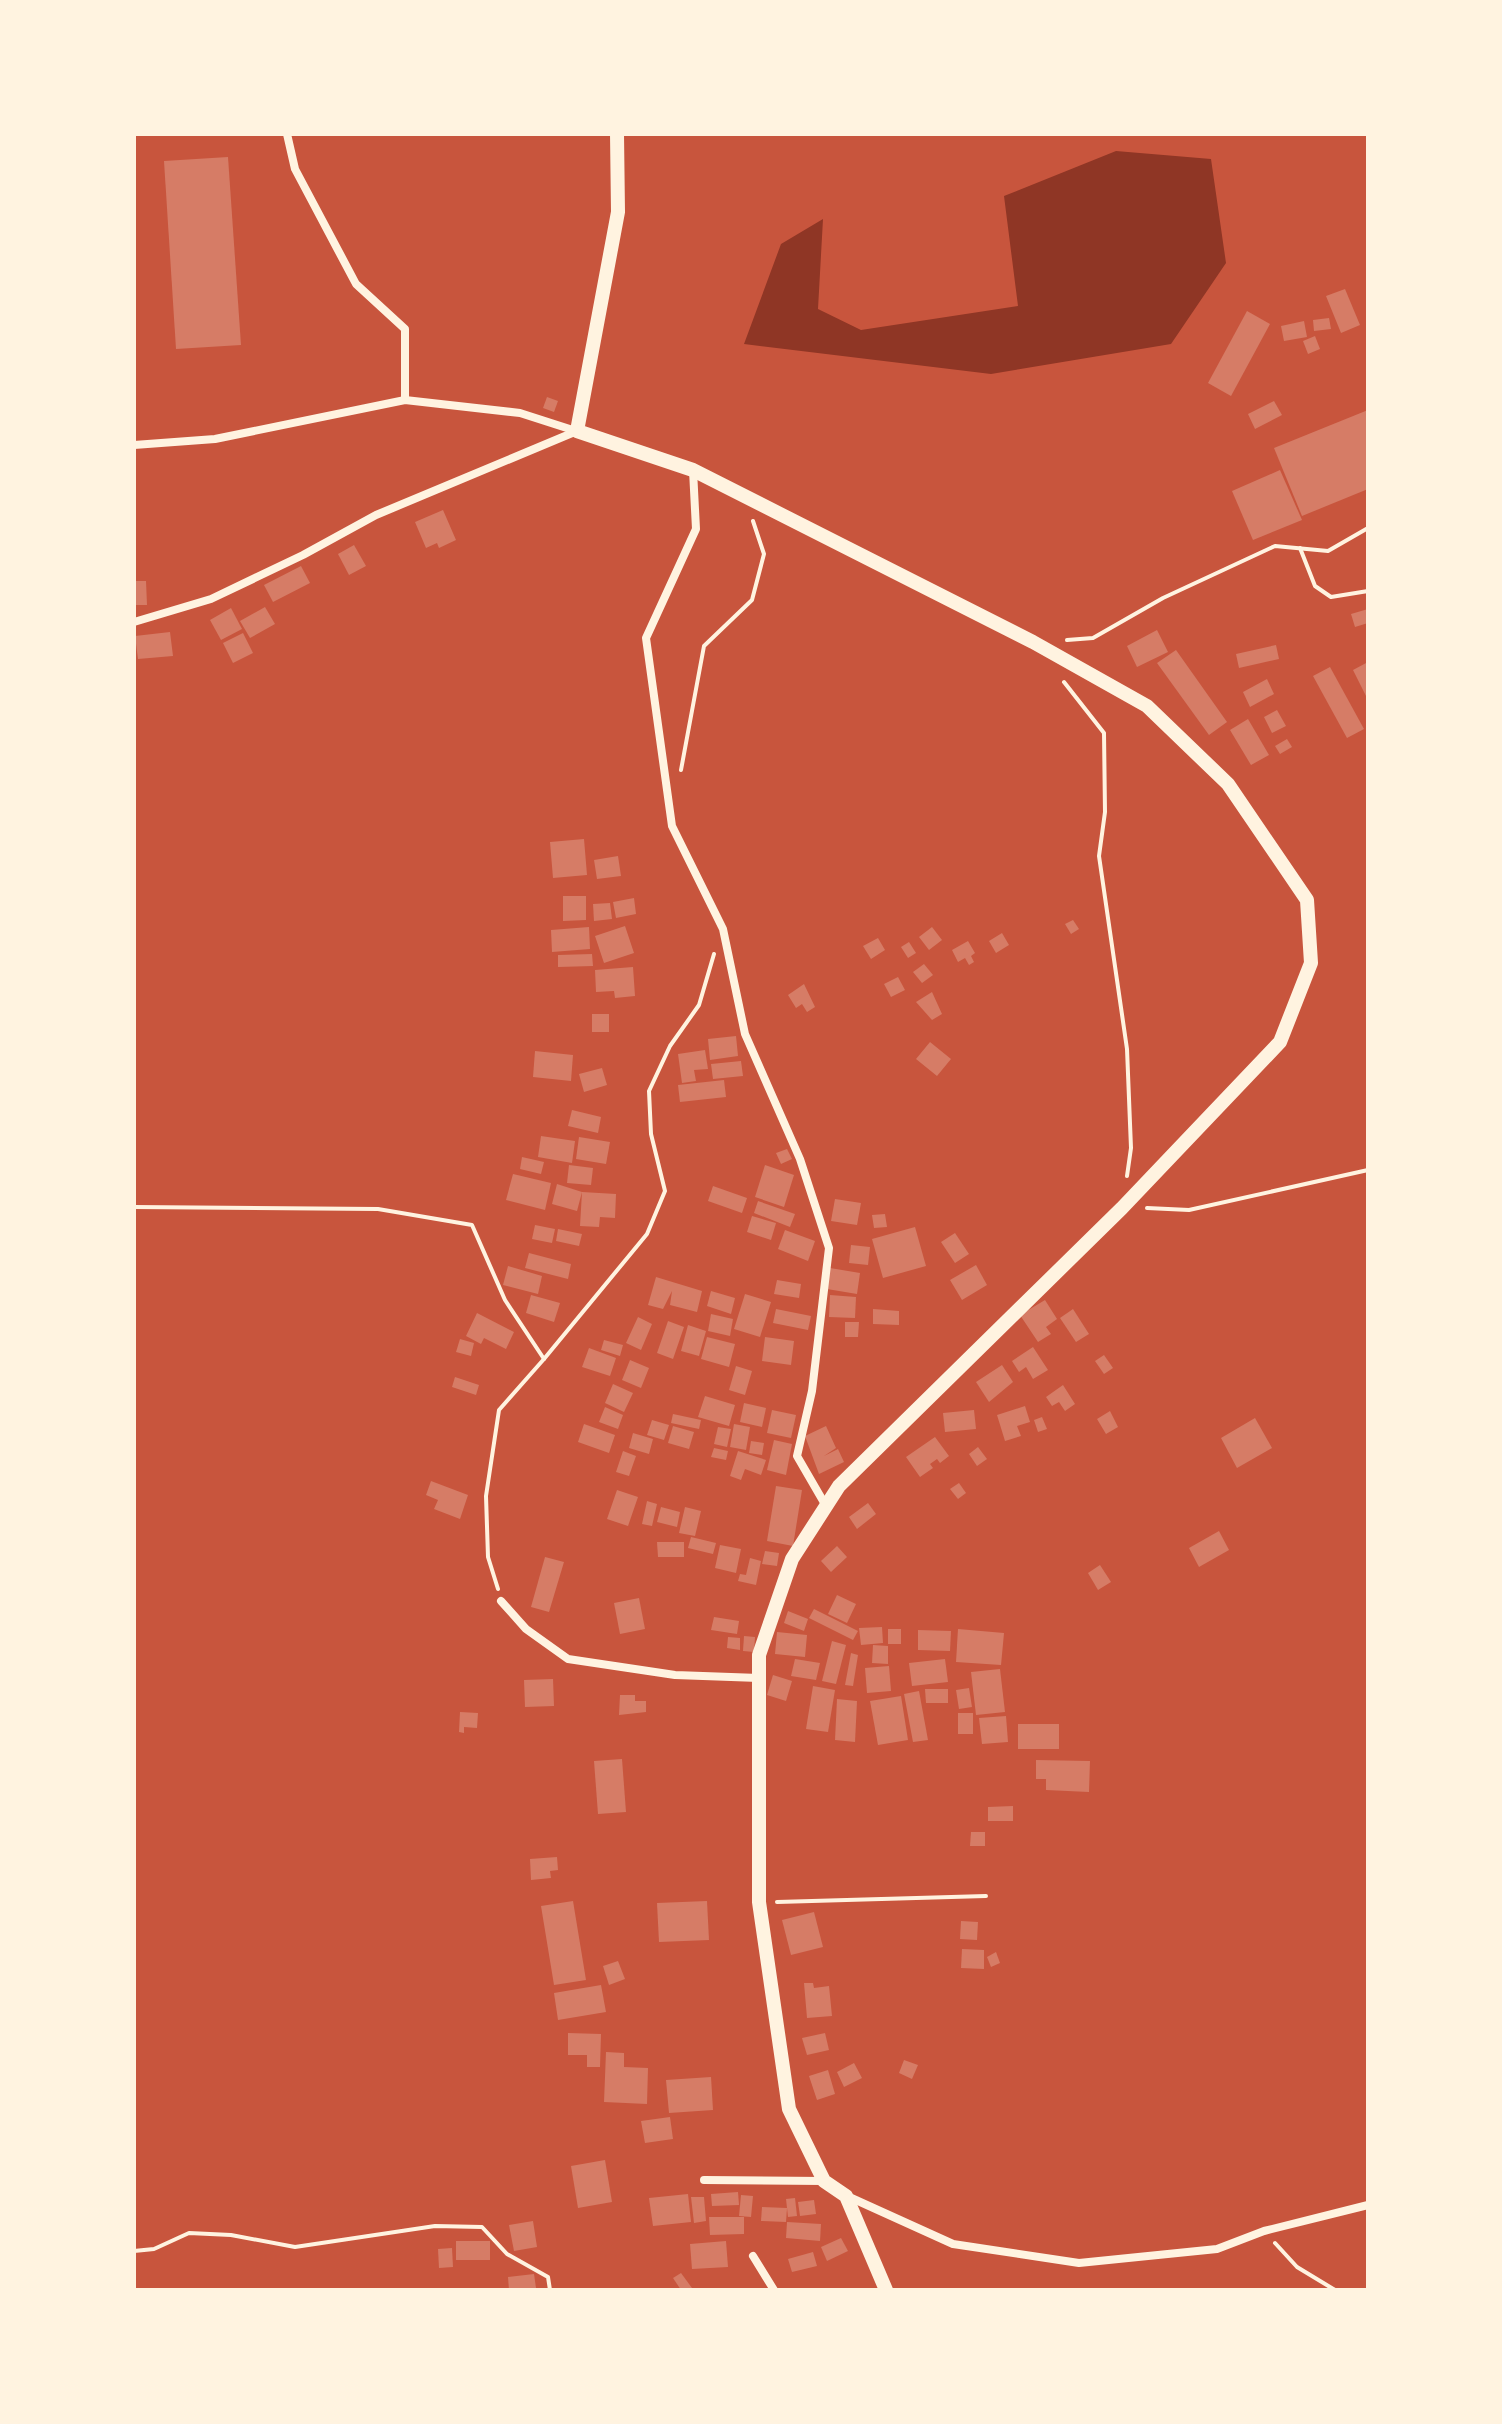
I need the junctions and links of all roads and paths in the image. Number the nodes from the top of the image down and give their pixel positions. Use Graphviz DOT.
graph roads {
  1 [pos="287,134"];
  2 [pos="617,134"];
  3 [pos="405,400"];
  4 [pos="577,431"];
  5 [pos="134,445"];
  6 [pos="693,470"];
  7 [pos="744,496"];
  8 [pos="1368,528"];
  9 [pos="1300,548"];
  10 [pos="1368,591"];
  11 [pos="134,622"];
  12 [pos="1093,638"];
  13 [pos="1059,676"];
  14 [pos="679,783"];
  15 [pos="723,929"];
  16 [pos="1368,1170"];
  17 [pos="134,1207"];
  18 [pos="1122,1208"];
  19 [pos="544,1359"];
  20 [pos="826,1506"];
  21 [pos="501,1601"];
  22 [pos="759,1678"];
  23 [pos="986,1896"];
  24 [pos="759,1902"];
  25 [pos="704,2180"];
  26 [pos="824,2181"];
  27 [pos="846,2196"];
  28 [pos="1368,2205"];
  29 [pos="1264,2231"];
  30 [pos="134,2251"];
  31 [pos="753,2256"];
  32 [pos="550,2290"];
  33 [pos="774,2290"];
  34 [pos="886,2290"];
  35 [pos="1335,2290"];
  1 -- 3 [label="street"];
  2 -- 4 [label="street"];
  3 -- 4 [label="street"];
  3 -- 5 [label="street"];
  4 -- 6 [label="street"];
  4 -- 11 [label="street"];
  6 -- 7 [label="street"];
  6 -- 15 [label="street"];
  7 -- 14 [label="path"];
  7 -- 18 [label="street"];
  8 -- 9 [label="path"];
  9 -- 10 [label="path"];
  9 -- 12 [label="path"];
  13 -- 18 [label="path"];
  15 -- 19 [label="path"];
  15 -- 20 [label="street"];
  16 -- 18 [label="path"];
  17 -- 19 [label="path"];
  18 -- 20 [label="street"];
  19 -- 21 [label="path"];
  20 -- 22 [label="street"];
  21 -- 22 [label="street"];
  22 -- 24 [label="street"];
  23 -- 24 [label="path"];
  24 -- 26 [label="street"];
  25 -- 26 [label="street"];
  26 -- 27 [label="street"];
  27 -- 29 [label="street"];
  27 -- 34 [label="street"];
  28 -- 29 [label="street"];
  29 -- 35 [label="path"];
  30 -- 32 [label="path"];
  31 -- 33 [label="street"];
}
